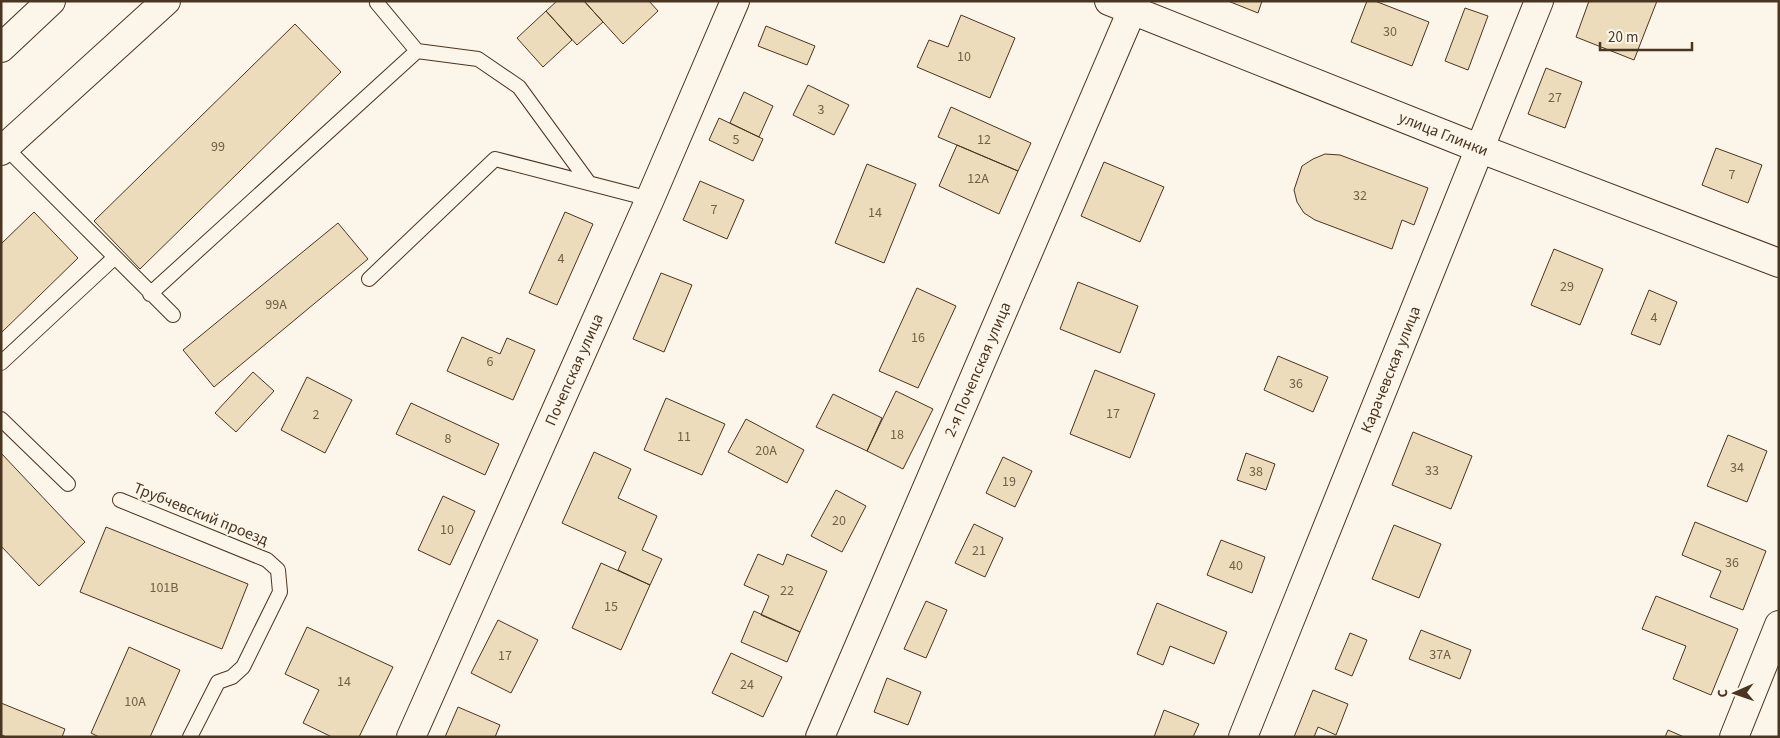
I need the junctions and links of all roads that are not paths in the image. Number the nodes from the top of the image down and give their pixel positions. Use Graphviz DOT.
graph roads {
  1 [pos="51,1"];
  2 [pos="166,1"];
  3 [pos="378,1"];
  4 [pos="735,1"];
  5 [pos="1539,1"];
  6 [pos="1126,5"];
  7 [pos="1,48"];
  8 [pos="417,51"];
  9 [pos="3,149"];
  10 [pos="1481,149"];
  11 [pos="589,183"];
  12 [pos="650,199"];
  13 [pos="114,258"];
  14 [pos="1779,263"];
  15 [pos="369,279"];
  16 [pos="150,294"];
  17 [pos="173,315"];
  18 [pos="1,363"];
  19 [pos="1,420"];
  20 [pos="68,484"];
  21 [pos="120,500"];
  22 [pos="1779,625"];
  23 [pos="190,737"];
  24 [pos="411,737"];
  25 [pos="820,737"];
  26 [pos="1243,737"];
  27 [pos="1734,737"];
  1 -- 7 [label="street"];
  2 -- 9 [label="street"];
  3 -- 8 [label="lane"];
  4 -- 12 [label="street, Почепская улица"];
  5 -- 10 [label="street, Карачевская улица"];
  6 -- 10 [label="street, улица Глинки"];
  6 -- 25 [label="street, 2-я Почепская улица"];
  8 -- 11 [label="lane"];
  8 -- 16 [label="lane"];
  9 -- 13 [label="lane"];
  10 -- 14 [label="street, улица Глинки"];
  10 -- 26 [label="street, Карачевская улица"];
  11 -- 12 [label="lane"];
  11 -- 15 [label="lane"];
  12 -- 24 [label="street, Почепская улица"];
  13 -- 16 [label="lane"];
  13 -- 18 [label="lane"];
  16 -- 17 [label="lane"];
  19 -- 20 [label="lane"];
  21 -- 23 [label="lane, Трубчевский проезд"];
  22 -- 27 [label="street"];
}
